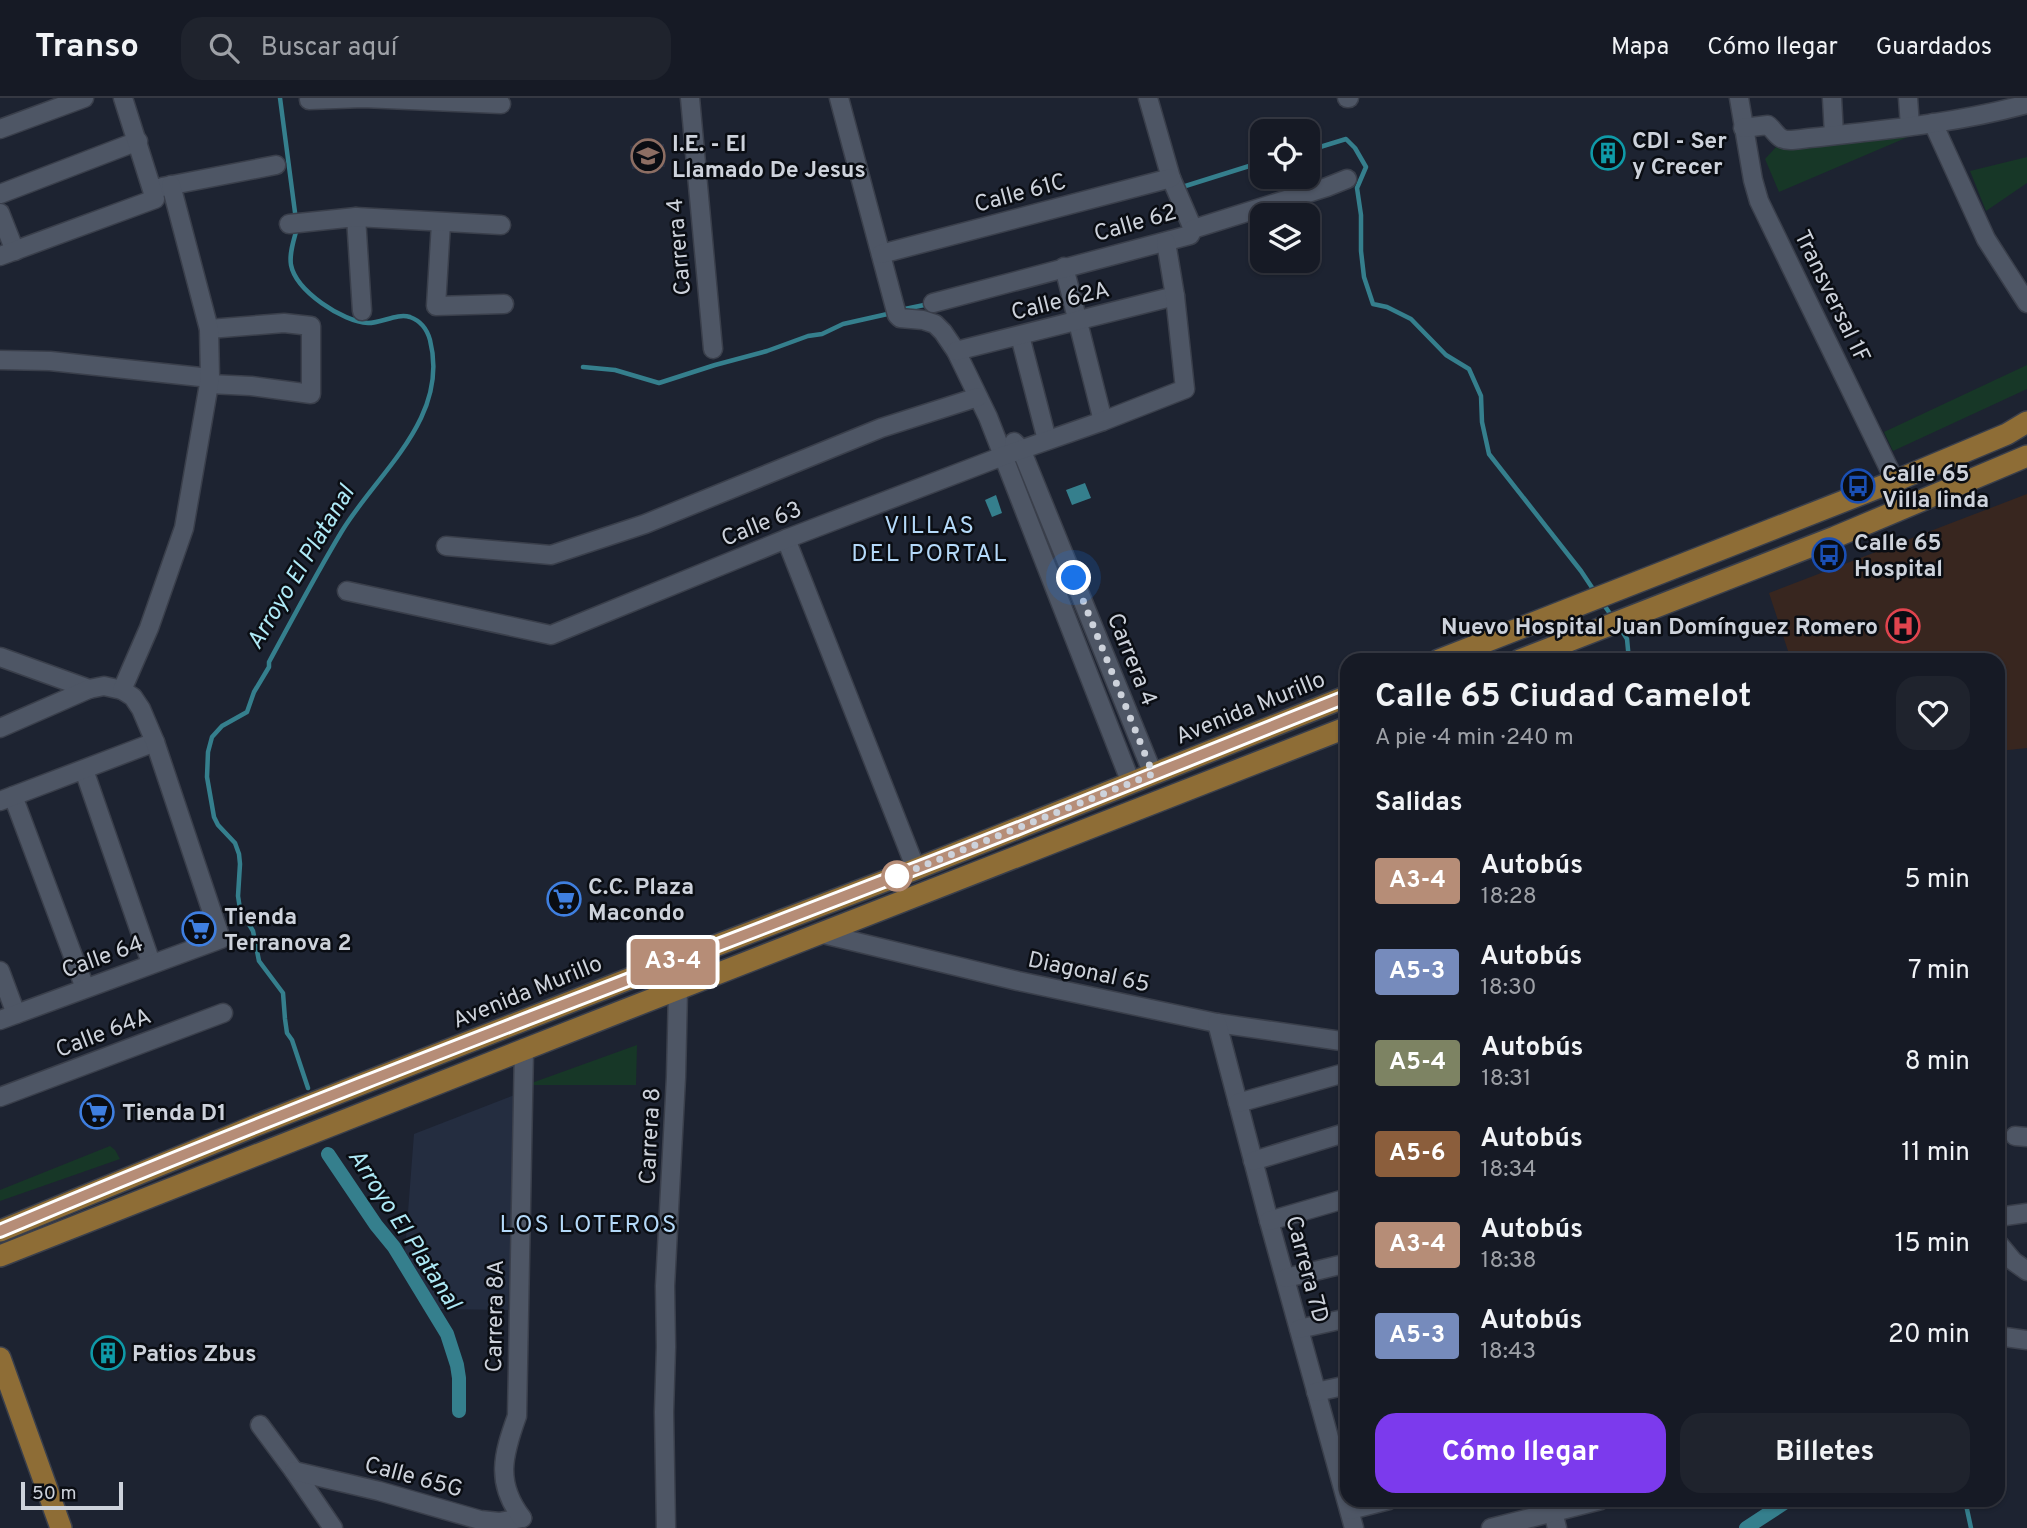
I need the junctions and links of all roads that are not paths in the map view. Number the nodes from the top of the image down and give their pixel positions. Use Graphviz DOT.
graph roads {
  1 [pos="84,98"];
  2 [pos="122,98"];
  3 [pos="690,98"];
  4 [pos="839,98"];
  5 [pos="1148,98"];
  6 [pos="1739,98"];
  7 [pos="1832,98"];
  8 [pos="1908,98"];
  9 [pos="309,100"];
  10 [pos="501,104"];
  11 [pos="2027,104"];
  12 [pos="1993,106"];
  13 [pos="1933,123"];
  14 [pos="1910,126"];
  15 [pos="1743,128"];
  16 [pos="0,130"];
  17 [pos="1834,135"];
  18 [pos="138,142"];
  19 [pos="276,165"];
  20 [pos="1171,178"];
  21 [pos="1347,179"];
  22 [pos="171,185"];
  23 [pos="0,194"];
  24 [pos="154,194"];
  25 [pos="0,214"];
  26 [pos="356,217"];
  27 [pos="296,223"];
  28 [pos="441,223"];
  29 [pos="501,225"];
  30 [pos="1193,229"];
  31 [pos="1166,242"];
  32 [pos="8,253"];
  33 [pos="881,254"];
  34 [pos="1065,267"];
  35 [pos="1175,296"];
  36 [pos="933,303"];
  37 [pos="2027,303"];
  38 [pos="504,304"];
  39 [pos="362,311"];
  40 [pos="1078,321"];
  41 [pos="209,329"];
  42 [pos="1020,336"];
  43 [pos="713,349"];
  44 [pos="956,351"];
  45 [pos="0,360"];
  46 [pos="210,381"];
  47 [pos="978,397"];
  48 [pos="988,416"];
  49 [pos="1104,421"];
  50 [pos="2027,422"];
  51 [pos="1047,440"];
  52 [pos="1021,449"];
  53 [pos="1003,456"];
  54 [pos="2027,456"];
  55 [pos="1895,481"];
  56 [pos="786,539"];
  57 [pos="446,546"];
  58 [pos="347,592"];
  59 [pos="1457,653"];
  60 [pos="1538,653"];
  61 [pos="0,657"];
  62 [pos="89,689"];
  63 [pos="121,690"];
  64 [pos="1119,691"];
  65 [pos="1098,699"];
  66 [pos="1340,699"];
  67 [pos="0,728"];
  68 [pos="1340,730"];
  69 [pos="155,742"];
  70 [pos="84,770"];
  71 [pos="1153,774"];
  72 [pos="1131,783"];
  73 [pos="6,799"];
  74 [pos="916,869"];
  75 [pos="823,934"];
  76 [pos="151,963"];
  77 [pos="0,971"];
  78 [pos="85,988"];
  79 [pos="678,989"];
  80 [pos="223,1013"];
  81 [pos="8,1017"];
  82 [pos="1217,1023"];
  83 [pos="1340,1041"];
  84 [pos="524,1048"];
  85 [pos="1340,1074"];
  86 [pos="0,1097"];
  87 [pos="1238,1103"];
  88 [pos="1340,1134"];
  89 [pos="1253,1161"];
  90 [pos="1340,1200"];
  91 [pos="2027,1213"];
  92 [pos="2005,1216"];
  93 [pos="1269,1221"];
  94 [pos="0,1231"];
  95 [pos="2005,1251"];
  96 [pos="0,1256"];
  97 [pos="1340,1265"];
  98 [pos="2027,1271"];
  99 [pos="1286,1278"];
  100 [pos="1340,1320"];
  101 [pos="1299,1329"];
  102 [pos="2005,1337"];
  103 [pos="2027,1340"];
  104 [pos="0,1358"];
  105 [pos="1340,1387"];
  106 [pos="1316,1392"];
  107 [pos="260,1425"];
  108 [pos="1340,1451"];
  109 [pos="294,1471"];
  110 [pos="1350,1507"];
  111 [pos="1362,1507"];
  112 [pos="1575,1507"];
  113 [pos="1350,1510"];
  114 [pos="1553,1513"];
  115 [pos="522,1523"];
  116 [pos="61,1528"];
  117 [pos="333,1528"];
  118 [pos="666,1528"];
  119 [pos="1354,1528"];
  120 [pos="1491,1528"];
  1 -- 16 [label="street"];
  2 -- 18 [label="street"];
  3 -- 43 [label="street, Carrera 4"];
  4 -- 33 [label="street"];
  5 -- 20 [label="street"];
  6 -- 15 [label="street, Transversal 1F"];
  7 -- 17 [label="street"];
  8 -- 14 [label="street"];
  9 -- 10 [label="street"];
  11 -- 12 [label="street"];
  12 -- 13 [label="street"];
  13 -- 14 [label="street"];
  13 -- 37 [label="street"];
  14 -- 17 [label="street"];
  15 -- 17 [label="street"];
  15 -- 55 [label="street, Transversal 1F"];
  18 -- 23 [label="street"];
  18 -- 24 [label="street"];
  19 -- 22 [label="street"];
  20 -- 30 [label="street"];
  20 -- 33 [label="street, Calle 61C"];
  21 -- 30 [label="street, Calle 62"];
  22 -- 24 [label="street"];
  22 -- 41 [label="street"];
  24 -- 32 [label="street"];
  25 -- 32 [label="street"];
  26 -- 27 [label="street"];
  26 -- 28 [label="street"];
  26 -- 39 [label="street"];
  28 -- 29 [label="street"];
  28 -- 38 [label="street"];
  30 -- 31 [label="street, Calle 62"];
  31 -- 34 [label="street, Calle 62"];
  31 -- 35 [label="street"];
  33 -- 44 [label="street, Carrera 4"];
  34 -- 36 [label="street, Calle 62"];
  34 -- 40 [label="street"];
  35 -- 40 [label="street, Calle 62A"];
  35 -- 49 [label="street, Calle 63"];
  40 -- 42 [label="street, Calle 62A"];
  40 -- 49 [label="street"];
  41 -- 46 [label="street"];
  41 -- 46 [label="street"];
  42 -- 44 [label="street, Calle 62A"];
  42 -- 51 [label="street"];
  44 -- 47 [label="street, Carrera 4"];
  45 -- 46 [label="street"];
  46 -- 63 [label="street"];
  47 -- 48 [label="street, Carrera 4"];
  47 -- 57 [label="street"];
  48 -- 52 [label="street, Carrera 4"];
  48 -- 53 [label="street, Carrera 4"];
  49 -- 51 [label="street, Calle 63"];
  50 -- 55 [label="main road"];
  51 -- 52 [label="street, Calle 63"];
  52 -- 53 [label="street, Calle 63"];
  52 -- 64 [label="street, Carrera 4"];
  53 -- 56 [label="street, Calle 63"];
  53 -- 65 [label="street, Carrera 4"];
  54 -- 60 [label="main road"];
  55 -- 59 [label="main road"];
  56 -- 58 [label="street, Calle 63"];
  56 -- 74 [label="street"];
  61 -- 62 [label="street"];
  62 -- 63 [label="street"];
  62 -- 67 [label="street"];
  63 -- 69 [label="street"];
  64 -- 65 [label="street"];
  64 -- 71 [label="street, Carrera 4"];
  65 -- 72 [label="street, Carrera 4"];
  66 -- 71 [label="main road, Avenida Murillo"];
  68 -- 75 [label="main road"];
  69 -- 70 [label="street"];
  69 -- 76 [label="street, Calle 64"];
  70 -- 73 [label="street"];
  70 -- 76 [label="street"];
  71 -- 72 [label="main road, Avenida Murillo"];
  72 -- 74 [label="main road, Avenida Murillo"];
  73 -- 78 [label="street"];
  74 -- 94 [label="main road, Avenida Murillo"];
  75 -- 79 [label="main road"];
  75 -- 82 [label="street, Diagonal 65"];
  76 -- 78 [label="street, Calle 64"];
  77 -- 81 [label="street"];
  78 -- 81 [label="street, Calle 64"];
  79 -- 84 [label="main road"];
  79 -- 118 [label="street, Carrera 8"];
  80 -- 86 [label="street, Calle 64A"];
  82 -- 83 [label="street, Diagonal 65"];
  82 -- 87 [label="street, Carrera 7D"];
  84 -- 96 [label="main road"];
  84 -- 115 [label="street, Carrera 8A"];
  85 -- 87 [label="street"];
  87 -- 89 [label="street, Carrera 7D"];
  88 -- 89 [label="street"];
  89 -- 93 [label="street, Carrera 7D"];
  90 -- 93 [label="street"];
  91 -- 92 [label="street"];
  93 -- 99 [label="street, Carrera 7D"];
  95 -- 98 [label="street"];
  97 -- 99 [label="street"];
  99 -- 101 [label="street, Carrera 7D"];
  100 -- 101 [label="street"];
  101 -- 106 [label="street, Carrera 7D"];
  102 -- 103 [label="street"];
  104 -- 116 [label="main road"];
  105 -- 106 [label="street"];
  106 -- 108 [label="street, Carrera 7D"];
  107 -- 109 [label="street"];
  109 -- 115 [label="street, Calle 65G"];
  109 -- 117 [label="street"];
  110 -- 113 [label="street, Carrera 7D"];
  111 -- 113 [label="street"];
  112 -- 114 [label="street"];
  113 -- 119 [label="street, Carrera 7D"];
  114 -- 120 [label="street"];
}
